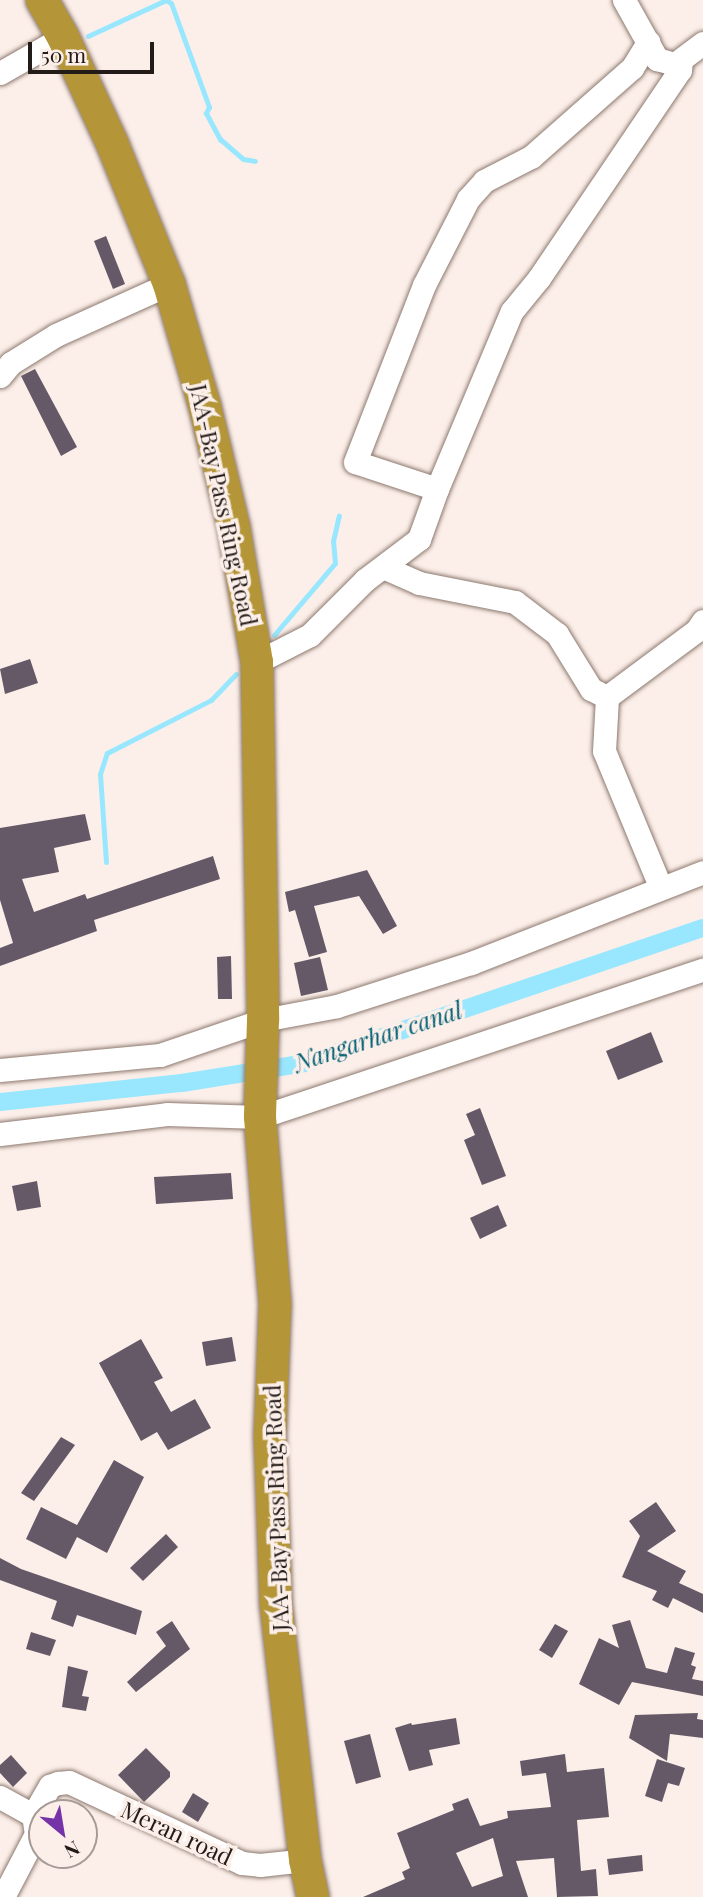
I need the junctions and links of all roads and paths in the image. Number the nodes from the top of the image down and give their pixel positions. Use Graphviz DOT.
graph roads {
  1 [pos="42,0"];
  2 [pos="624,0"];
  3 [pos="63,37"];
  4 [pos="648,42"];
  5 [pos="703,43"];
  6 [pos="681,61"];
  7 [pos="0,73"];
  8 [pos="169,284"];
  9 [pos="4,365"];
  10 [pos="438,489"];
  11 [pos="383,567"];
  12 [pos="703,621"];
  13 [pos="257,662"];
  14 [pos="607,697"];
  15 [pos="703,872"];
  16 [pos="660,886"];
  17 [pos="703,970"];
  18 [pos="262,1030"];
  19 [pos="0,1070"];
  20 [pos="260,1117"];
  21 [pos="0,1134"];
  22 [pos="0,1797"];
  23 [pos="42,1799"];
  24 [pos="28,1812"];
  25 [pos="28,1849"];
  26 [pos="305,1860"];
  27 [pos="3,1897"];
  28 [pos="313,1897"];
  1 -- 3 [label="highway, JAA-Bay Pass Ring Road"];
  2 -- 4 [label="street"];
  3 -- 7 [label="street"];
  3 -- 8 [label="highway, JAA-Bay Pass Ring Road"];
  4 -- 6 [label="street"];
  4 -- 10 [label="street"];
  5 -- 6 [label="street"];
  6 -- 10 [label="street"];
  8 -- 9 [label="street"];
  8 -- 13 [label="highway, JAA-Bay Pass Ring Road"];
  10 -- 11 [label="street"];
  11 -- 13 [label="street"];
  11 -- 14 [label="street"];
  12 -- 14 [label="street"];
  13 -- 18 [label="highway, JAA-Bay Pass Ring Road"];
  14 -- 16 [label="street"];
  15 -- 16 [label="street"];
  16 -- 18 [label="street"];
  17 -- 20 [label="street"];
  18 -- 19 [label="street"];
  18 -- 20 [label="highway, JAA-Bay Pass Ring Road"];
  20 -- 21 [label="street"];
  20 -- 26 [label="highway, JAA-Bay Pass Ring Road"];
  22 -- 24 [label="street"];
  23 -- 26 [label="street, Meran road"];
  25 -- 27 [label="street, Meran road"];
  26 -- 28 [label="highway, JAA-Bay Pass Ring Road"];
}
